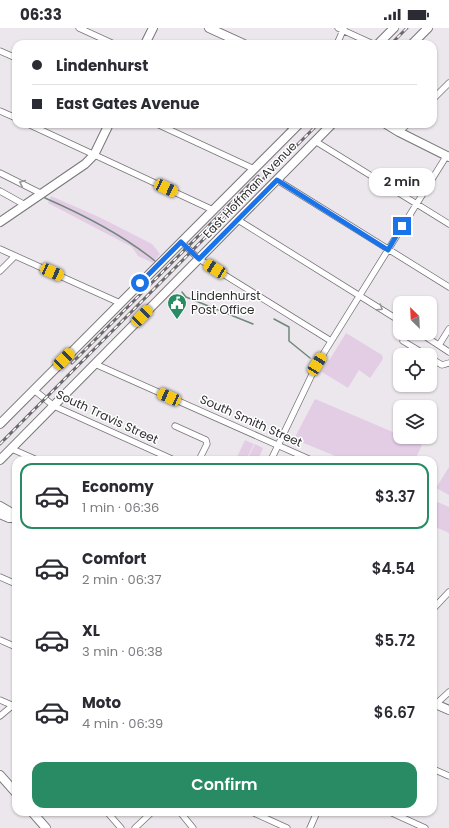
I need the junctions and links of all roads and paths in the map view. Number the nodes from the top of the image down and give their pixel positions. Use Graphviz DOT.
graph roads {
  1 [pos="79,28"];
  2 [pos="153,28"];
  3 [pos="209,28"];
  4 [pos="394,28"];
  5 [pos="428,28"];
  6 [pos="342,29"];
  7 [pos="105,40"];
  8 [pos="147,40"];
  9 [pos="235,40"];
  10 [pos="338,40"];
  11 [pos="365,40"];
  12 [pos="382,40"];
  13 [pos="416,40"];
  14 [pos="0,51"];
  15 [pos="12,56"];
  16 [pos="449,83"];
  17 [pos="437,95"];
  18 [pos="0,111"];
  19 [pos="12,116"];
  20 [pos="37,128"];
  21 [pos="107,128"];
  22 [pos="166,128"];
  23 [pos="294,128"];
  24 [pos="328,128"];
  25 [pos="392,128"];
  26 [pos="404,128"];
  27 [pos="399,132"];
  28 [pos="315,141"];
  29 [pos="94,155"];
  30 [pos="448,156"];
  31 [pos="254,169"];
  32 [pos="0,173"];
  33 [pos="277,180"];
  34 [pos="0,191"];
  35 [pos="42,194"];
  36 [pos="416,203"];
  37 [pos="25,205"];
  38 [pos="213,210"];
  39 [pos="238,220"];
  40 [pos="0,222"];
  41 [pos="449,224"];
  42 [pos="181,242"];
  43 [pos="0,250"];
  44 [pos="388,250"];
  45 [pos="15,256"];
  46 [pos="199,259"];
  47 [pos="0,271"];
  48 [pos="449,287"];
  49 [pos="359,295"];
  50 [pos="120,303"];
  51 [pos="393,317"];
  52 [pos="449,330"];
  53 [pos="403,340"];
  54 [pos="431,340"];
  55 [pos="331,341"];
  56 [pos="439,345"];
  57 [pos="415,348"];
  58 [pos="449,352"];
  59 [pos="437,362"];
  60 [pos="449,363"];
  61 [pos="95,364"];
  62 [pos="34,390"];
  63 [pos="54,406"];
  64 [pos="0,424"];
  65 [pos="175,426"];
  66 [pos="278,446"];
  67 [pos="12,449"];
  68 [pos="28,456"];
  69 [pos="165,456"];
  70 [pos="201,456"];
  71 [pos="273,456"];
  72 [pos="302,456"];
  73 [pos="0,460"];
  74 [pos="0,506"];
  75 [pos="12,513"];
  76 [pos="0,514"];
  77 [pos="12,518"];
  78 [pos="0,577"];
  79 [pos="12,582"];
  80 [pos="449,592"];
  81 [pos="437,605"];
  82 [pos="0,640"];
  83 [pos="12,644"];
  84 [pos="449,692"];
  85 [pos="0,700"];
  86 [pos="437,701"];
  87 [pos="437,704"];
  88 [pos="12,706"];
  89 [pos="12,709"];
  90 [pos="449,710"];
  91 [pos="0,716"];
  92 [pos="437,771"];
  93 [pos="0,775"];
  94 [pos="449,776"];
  95 [pos="12,788"];
  96 [pos="36,816"];
  97 [pos="110,816"];
  98 [pos="148,816"];
  99 [pos="183,816"];
  100 [pos="261,816"];
  101 [pos="315,816"];
  102 [pos="399,816"];
  103 [pos="46,828"];
  104 [pos="121,828"];
  105 [pos="135,828"];
  106 [pos="193,828"];
  107 [pos="287,828"];
  108 [pos="310,828"];
  109 [pos="425,828"];
  1 -- 7 [label="street"];
  2 -- 8 [label="street"];
  3 -- 9 [label="street"];
  4 -- 12 [label="street"];
  5 -- 13 [label="street"];
  6 -- 10 [label="street"];
  6 -- 11 [label="street"];
  14 -- 15 [label="street"];
  16 -- 17 [label="street"];
  18 -- 19 [label="street"];
  20 -- 29 [label="street"];
  21 -- 29 [label="street"];
  22 -- 31 [label="street"];
  23 -- 31 [label="street, East Hoffman Avenue"];
  24 -- 28 [label="street, East Hoffman Avenue"];
  25 -- 27 [label="street"];
  26 -- 27 [label="street"];
  27 -- 30 [label="street"];
  28 -- 33 [label="street, East Hoffman Avenue"];
  28 -- 36 [label="street"];
  29 -- 35 [label="street"];
  29 -- 38 [label="street"];
  30 -- 36 [label="street"];
  31 -- 38 [label="street, East Hoffman Avenue"];
  35 -- 32 [label="street, one-way"];
  33 -- 39 [label="street, East Hoffman Avenue"];
  33 -- 44 [label="street"];
  34 -- 37 [label="street"];
  35 -- 37 [label="street"];
  36 -- 41 [label="street"];
  36 -- 44 [label="street"];
  37 -- 40 [label="street"];
  38 -- 42 [label="street, East Hoffman Avenue"];
  39 -- 46 [label="street, East Hoffman Avenue"];
  39 -- 49 [label="street"];
  42 -- 46 [label="street"];
  42 -- 50 [label="street, East Hoffman Avenue"];
  43 -- 45 [label="street"];
  44 -- 48 [label="street"];
  44 -- 49 [label="street"];
  45 -- 47 [label="street"];
  45 -- 50 [label="street"];
  46 -- 55 [label="street"];
  46 -- 61 [label="street, East Hoffman Avenue"];
  49 -- 51 [label="street, one-way"];
  49 -- 55 [label="street"];
  50 -- 62 [label="street, East Hoffman Avenue"];
  52 -- 56 [label="street"];
  53 -- 57 [label="street"];
  54 -- 56 [label="street"];
  55 -- 66 [label="street"];
  56 -- 58 [label="street"];
  59 -- 60 [label="street"];
  61 -- 63 [label="street, East Hoffman Avenue"];
  61 -- 66 [label="street, South Smith Street"];
  62 -- 63 [label="street, South Travis Street"];
  62 -- 64 [label="street, East Hoffman Avenue"];
  63 -- 67 [label="street, East Hoffman Avenue"];
  63 -- 69 [label="street, South Travis Street"];
  65 -- 70 [label="street"];
  66 -- 71 [label="street"];
  66 -- 72 [label="street, South Smith Street"];
  67 -- 68 [label="street"];
  67 -- 73 [label="street, East Hoffman Avenue"];
  74 -- 75 [label="street"];
  76 -- 77 [label="street"];
  78 -- 79 [label="street"];
  80 -- 81 [label="street"];
  82 -- 83 [label="street"];
  84 -- 86 [label="street"];
  85 -- 88 [label="street"];
  87 -- 90 [label="street"];
  89 -- 91 [label="street"];
  92 -- 94 [label="street"];
  93 -- 95 [label="street"];
  96 -- 103 [label="street"];
  97 -- 104 [label="street"];
  98 -- 105 [label="street"];
  99 -- 106 [label="street"];
  100 -- 107 [label="street"];
  101 -- 108 [label="street"];
  102 -- 109 [label="street"];
}
